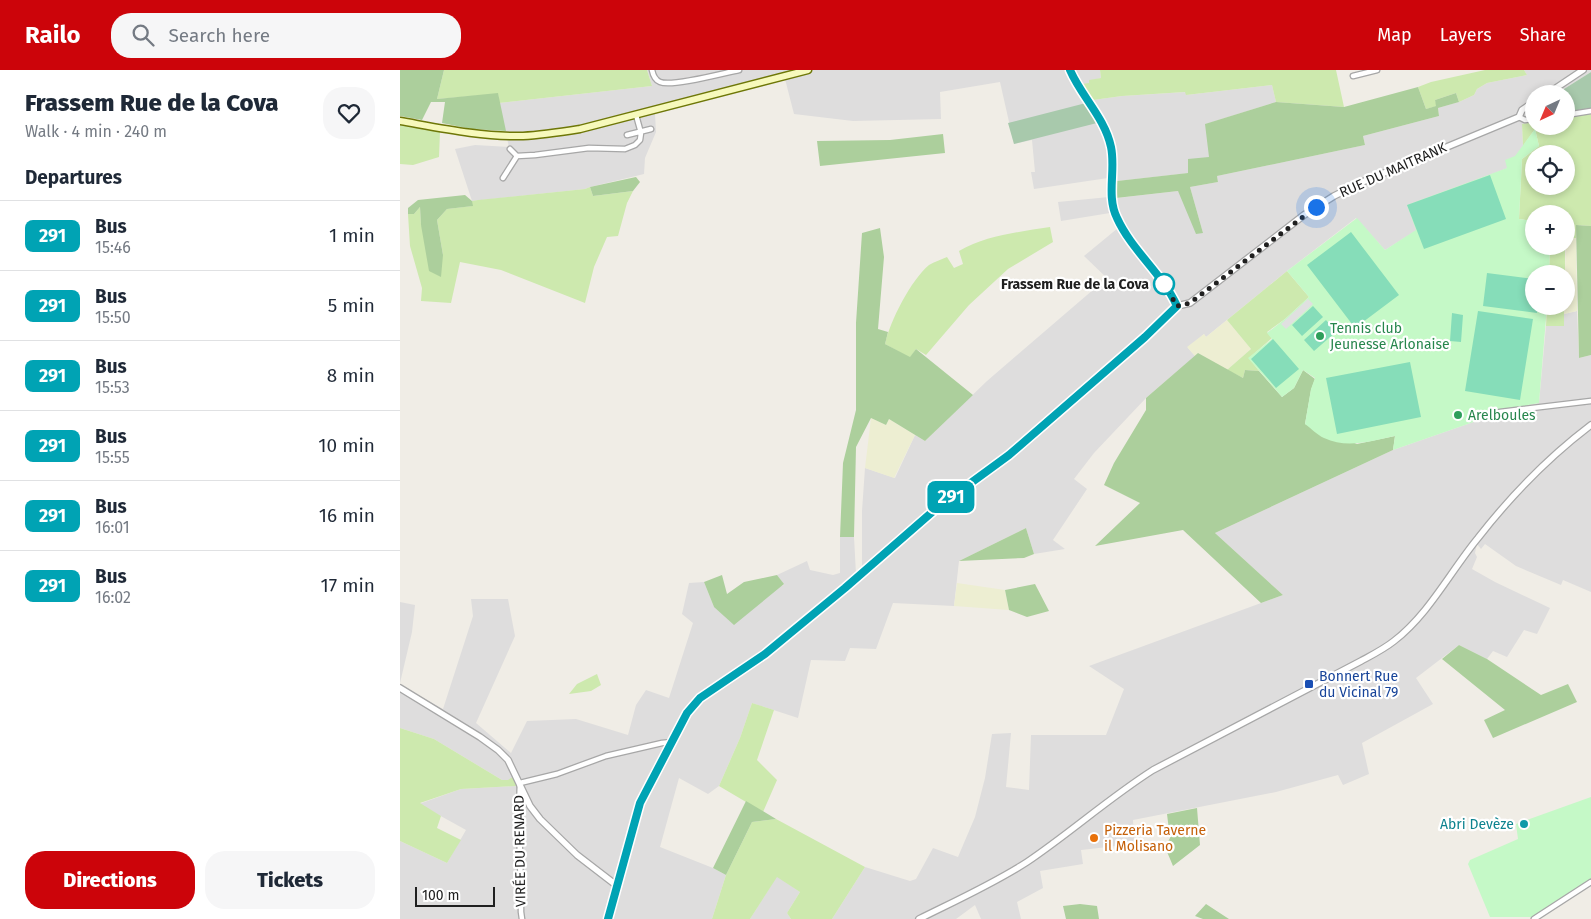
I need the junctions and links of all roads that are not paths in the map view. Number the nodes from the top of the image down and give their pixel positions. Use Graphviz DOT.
graph roads {
  1 [pos="652,70"];
  2 [pos="738,70"];
  3 [pos="808,70"];
  4 [pos="1070,70"];
  5 [pos="1377,70"];
  6 [pos="1583,70"];
  7 [pos="1353,76"];
  8 [pos="1560,85"];
  9 [pos="1525,108"];
  10 [pos="1591,111"];
  11 [pos="1575,114"];
  12 [pos="636,115"];
  13 [pos="1519,116"];
  14 [pos="1525,120"];
  15 [pos="400,121"];
  16 [pos="650,129"];
  17 [pos="641,130"];
  18 [pos="627,135"];
  19 [pos="510,149"];
  20 [pos="517,156"];
  21 [pos="503,178"];
  22 [pos="1177,306"];
  23 [pos="1591,401"];
  24 [pos="1500,412"];
  25 [pos="1591,425"];
  26 [pos="400,688"];
  27 [pos="672,742"];
  28 [pos="520,783"];
  29 [pos="1591,882"];
  30 [pos="616,885"];
  31 [pos="522,919"];
  32 [pos="608,919"];
  33 [pos="919,919"];
  34 [pos="1534,919"];
  1 -- 2 [label="street"];
  3 -- 12 [label="main road"];
  4 -- 22 [label="street"];
  5 -- 7 [label="street"];
  6 -- 8 [label="street"];
  9 -- 13 [label="street, RUE DU MAITRANK"];
  10 -- 11 [label="street"];
  12 -- 15 [label="main road"];
  12 -- 17 [label="street"];
  13 -- 14 [label="street"];
  13 -- 22 [label="street, RUE DU MAITRANK"];
  16 -- 17 [label="street"];
  17 -- 18 [label="street"];
  17 -- 20 [label="street"];
  19 -- 20 [label="street"];
  20 -- 21 [label="street"];
  22 -- 27 [label="street, RUE DU MAITRANK"];
  23 -- 24 [label="street"];
  25 -- 33 [label="street"];
  26 -- 28 [label="street"];
  27 -- 28 [label="street"];
  27 -- 30 [label="street, RUE DU MAITRANK"];
  28 -- 30 [label="street"];
  28 -- 31 [label="street, VIRÉE DU RENARD"];
  29 -- 34 [label="street"];
  30 -- 32 [label="street, RUE DU MAITRANK"];
}
